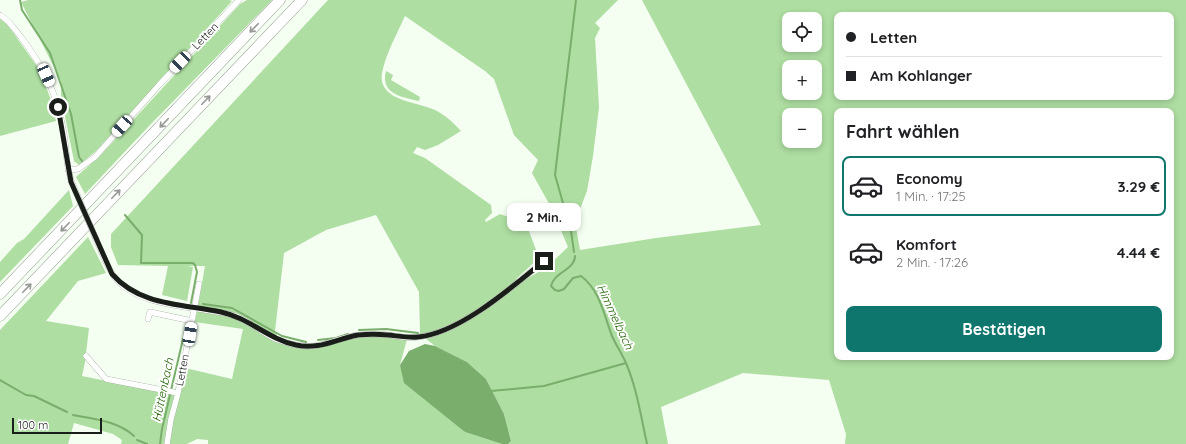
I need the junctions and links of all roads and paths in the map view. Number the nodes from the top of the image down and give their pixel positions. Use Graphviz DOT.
graph roads {
  1 [pos="238,0"];
  2 [pos="280,0"];
  3 [pos="302,0"];
  4 [pos="0,15"];
  5 [pos="68,170"];
  6 [pos="544,261"];
  7 [pos="199,284"];
  8 [pos="0,294"];
  9 [pos="194,308"];
  10 [pos="0,316"];
  11 [pos="148,319"];
  12 [pos="192,321"];
  13 [pos="86,356"];
  14 [pos="178,393"];
  15 [pos="168,444"];
  1 -- 5 [label="street, Letten"];
  2 -- 8 [label="highway, one-way"];
  10 -- 3 [label="highway, one-way"];
  4 -- 5 [label="street"];
  5 -- 9 [label="street, bridge"];
  6 -- 9 [label="street"];
  7 -- 9 [label="street, Letten"];
  9 -- 12 [label="street, Letten"];
  11 -- 12 [label="street"];
  12 -- 14 [label="street, Letten"];
  13 -- 14 [label="street"];
  14 -- 15 [label="street, Letten"];
}
